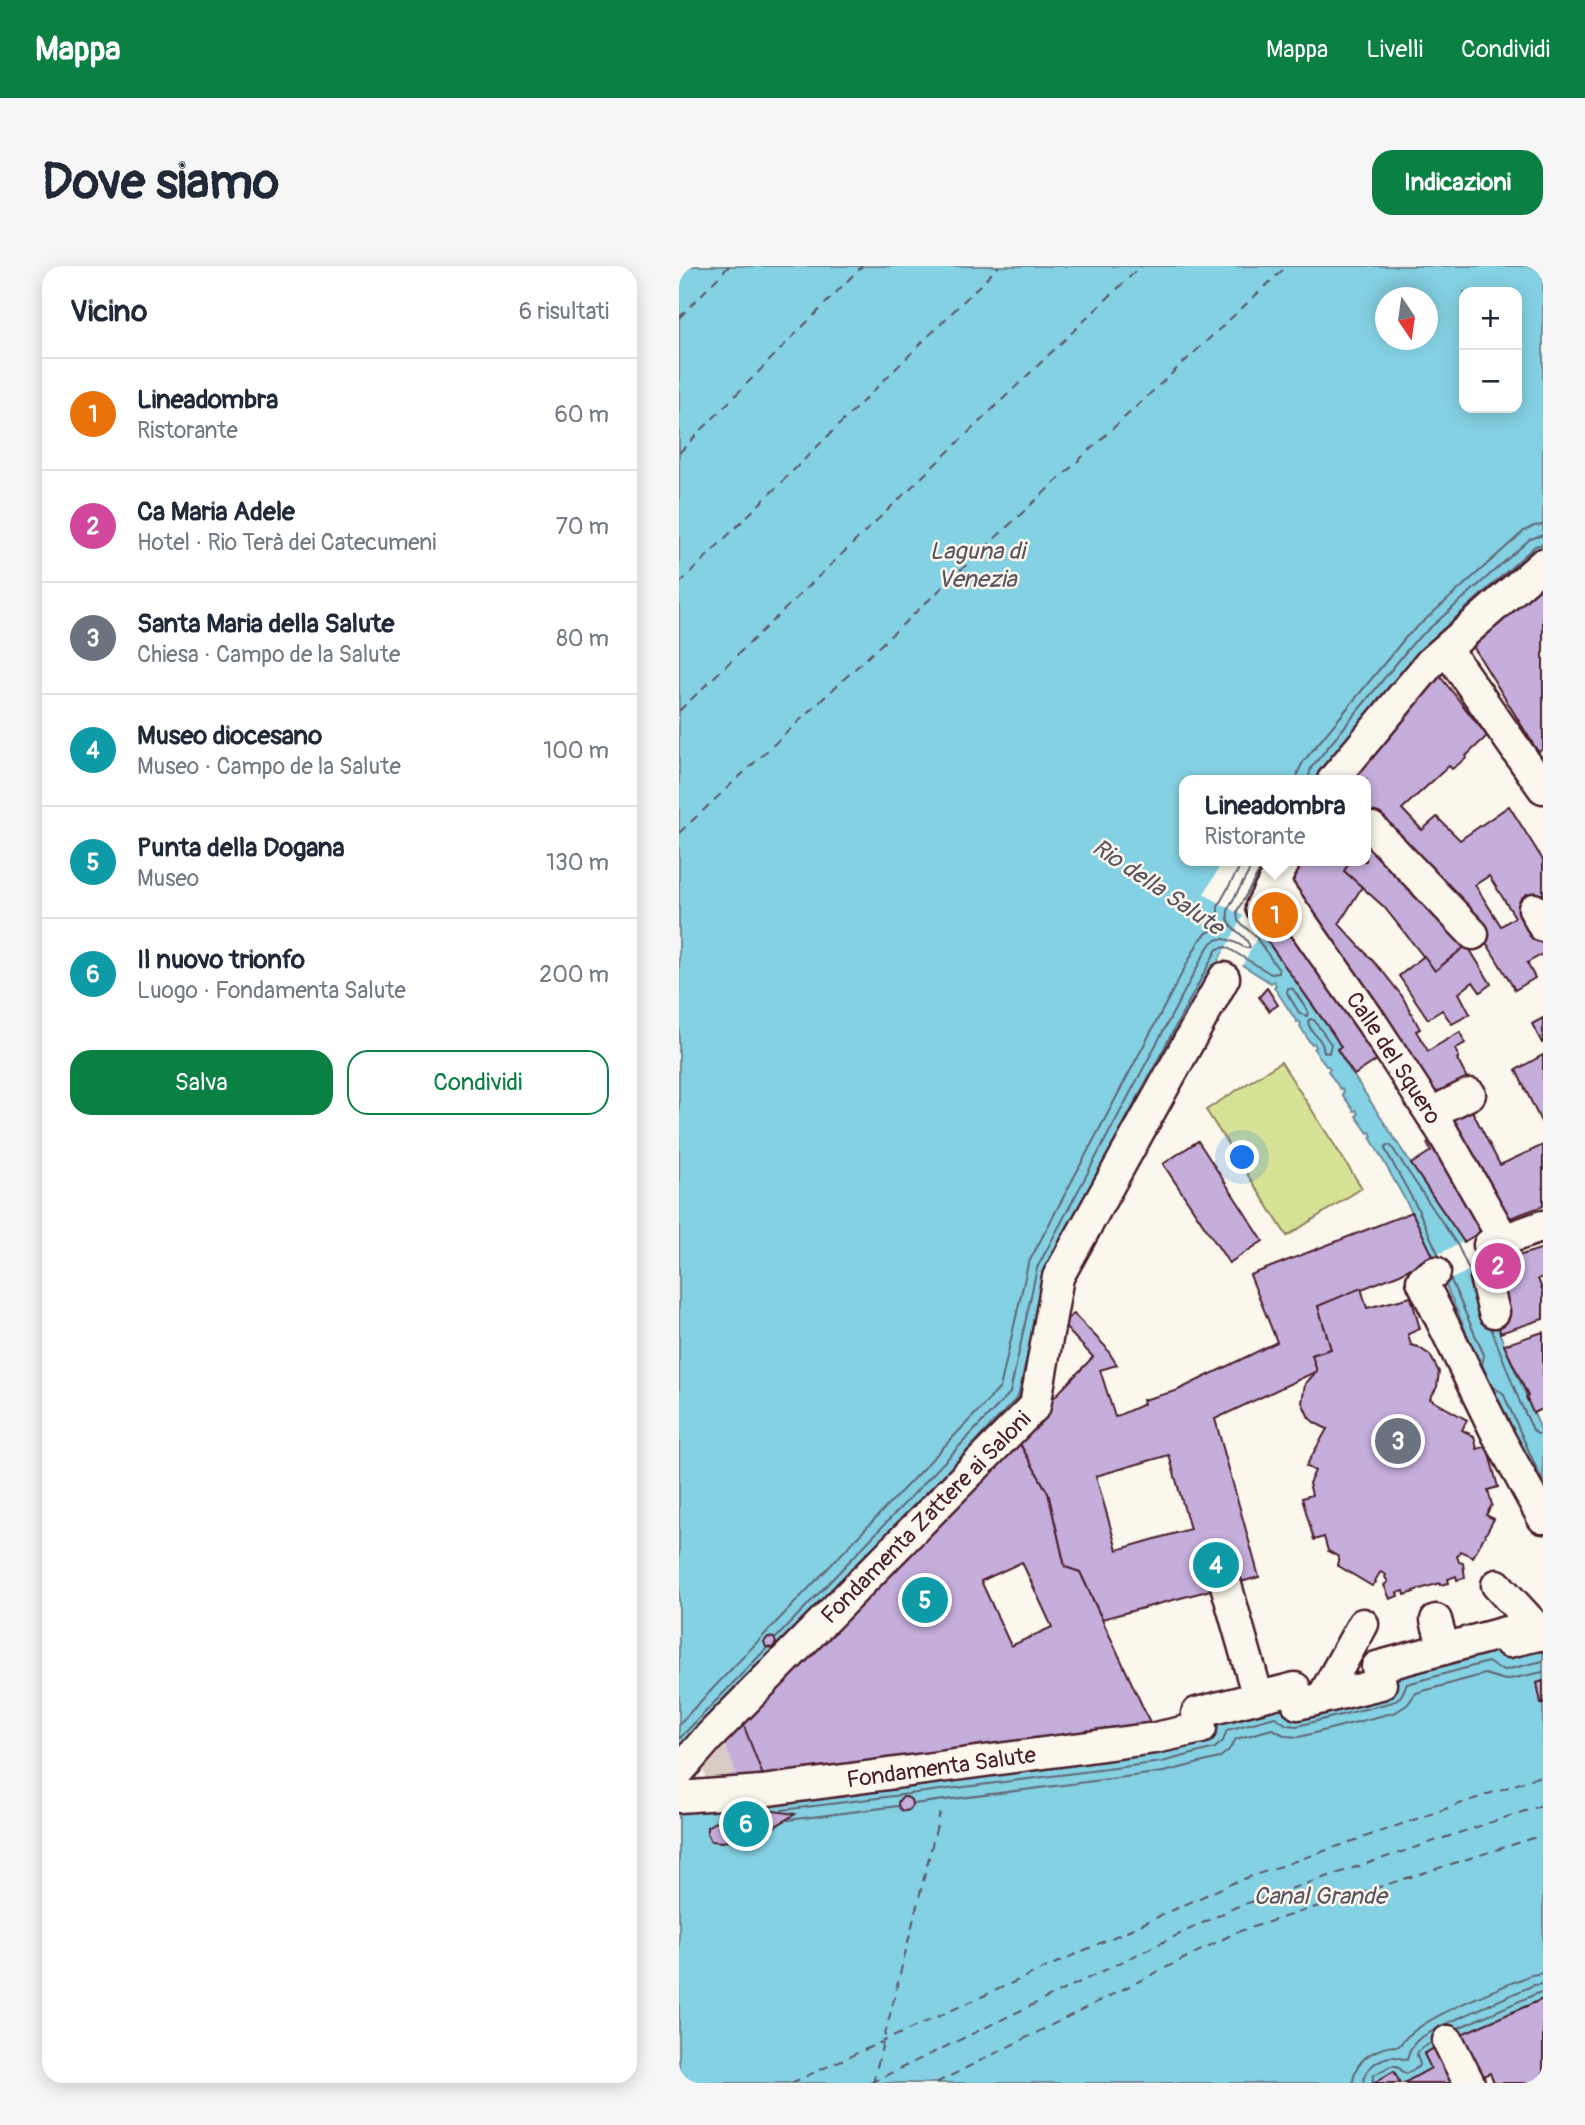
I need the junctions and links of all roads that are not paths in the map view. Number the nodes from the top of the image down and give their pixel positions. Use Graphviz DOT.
graph roads {
  1 [pos="1543,564"];
  2 [pos="1447,650"];
  3 [pos="1337,775"];
  4 [pos="1543,788"];
  5 [pos="1372,828"];
  6 [pos="1273,884"];
  7 [pos="1473,934"];
  8 [pos="1224,978"];
  9 [pos="1470,1094"];
  10 [pos="1431,1113"];
  11 [pos="1543,1226"];
  12 [pos="1488,1256"];
  13 [pos="1435,1272"];
  14 [pos="1494,1312"];
  15 [pos="1543,1518"];
  16 [pos="1226,1585"];
  17 [pos="1497,1585"];
  18 [pos="1436,1620"];
  19 [pos="1363,1624"];
  20 [pos="1543,1635"];
  21 [pos="1444,1649"];
  22 [pos="1258,1697"];
  23 [pos="1322,1699"];
  24 [pos="702,1771"];
  25 [pos="1448,2040"];
  26 [pos="1469,2083"];
  1 -- 2 [label="street"];
  2 -- 3 [label="street"];
  2 -- 4 [label="street"];
  5 -- 7 [label="street"];
  6 -- 10 [label="street, Calle del Squero"];
  8 -- 24 [label="street, Fondamenta Zattere ai Saloni"];
  9 -- 10 [label="street"];
  10 -- 12 [label="street, Calle del Squero"];
  11 -- 12 [label="street"];
  12 -- 14 [label="street, Calle del Squero"];
  13 -- 15 [label="street"];
  16 -- 22 [label="street"];
  17 -- 20 [label="street"];
  18 -- 21 [label="street"];
  19 -- 23 [label="street"];
  20 -- 21 [label="street"];
  21 -- 23 [label="street"];
  22 -- 23 [label="street"];
  22 -- 24 [label="street, Fondamenta Salute"];
  25 -- 26 [label="street"];
}
